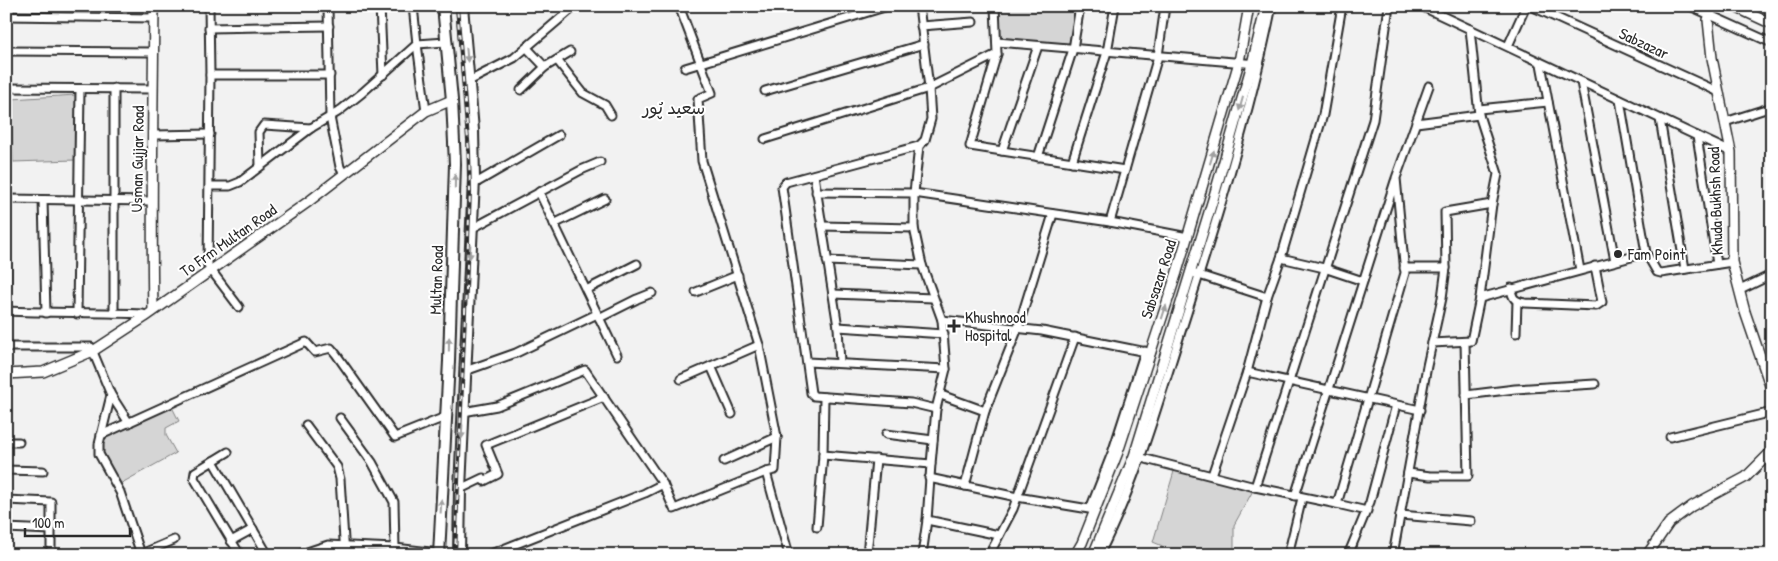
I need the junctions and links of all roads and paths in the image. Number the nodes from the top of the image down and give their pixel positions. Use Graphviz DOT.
graph roads {
  1 [pos="154,6"];
  2 [pos="209,6"];
  3 [pos="328,6"];
  4 [pos="380,6"];
  5 [pos="414,6"];
  6 [pos="443,6"];
  7 [pos="462,6"];
  8 [pos="575,6"];
  9 [pos="679,6"];
  10 [pos="888,6"];
  11 [pos="919,6"];
  12 [pos="996,6"];
  13 [pos="1080,6"];
  14 [pos="1115,6"];
  15 [pos="1165,6"];
  16 [pos="1250,6"];
  17 [pos="1266,6"];
  18 [pos="1272,6"];
  19 [pos="1342,6"];
  20 [pos="1389,6"];
  21 [pos="1421,6"];
  22 [pos="1526,6"];
  23 [pos="1531,6"];
  24 [pos="1690,6"];
  25 [pos="1733,6"];
  26 [pos="1760,6"];
  27 [pos="1711,11"];
  28 [pos="1772,12"];
  29 [pos="6,16"];
  30 [pos="154,18"];
  31 [pos="974,22"];
  32 [pos="1772,24"];
  33 [pos="329,26"];
  34 [pos="922,26"];
  35 [pos="209,28"];
  36 [pos="1470,29"];
  37 [pos="446,42"];
  38 [pos="996,42"];
  39 [pos="1772,43"];
  40 [pos="417,44"];
  41 [pos="924,44"];
  42 [pos="1038,46"];
  43 [pos="1508,46"];
  44 [pos="527,48"];
  45 [pos="1073,49"];
  46 [pos="6,51"];
  47 [pos="154,52"];
  48 [pos="570,52"];
  49 [pos="1107,52"];
  50 [pos="996,54"];
  51 [pos="1158,56"];
  52 [pos="556,60"];
  53 [pos="1239,62"];
  54 [pos="701,64"];
  55 [pos="1256,64"];
  56 [pos="1541,64"];
  57 [pos="545,67"];
  58 [pos="685,68"];
  59 [pos="210,75"];
  60 [pos="330,75"];
  61 [pos="383,75"];
  62 [pos="469,81"];
  63 [pos="1581,82"];
  64 [pos="1429,86"];
  65 [pos="7,88"];
  66 [pos="114,88"];
  67 [pos="929,88"];
  68 [pos="80,89"];
  69 [pos="153,89"];
  70 [pos="521,90"];
  71 [pos="765,91"];
  72 [pos="1719,92"];
  73 [pos="452,100"];
  74 [pos="1620,100"];
  75 [pos="1548,102"];
  76 [pos="1772,107"];
  77 [pos="426,111"];
  78 [pos="1479,112"];
  79 [pos="612,115"];
  80 [pos="330,117"];
  81 [pos="1660,119"];
  82 [pos="1725,122"];
  83 [pos="1416,123"];
  84 [pos="311,128"];
  85 [pos="154,134"];
  86 [pos="210,134"];
  87 [pos="559,135"];
  88 [pos="1697,136"];
  89 [pos="765,139"];
  90 [pos="919,146"];
  91 [pos="1002,151"];
  92 [pos="1731,152"];
  93 [pos="1038,157"];
  94 [pos="600,162"];
  95 [pos="1072,162"];
  96 [pos="260,166"];
  97 [pos="1125,170"];
  98 [pos="344,174"];
  99 [pos="814,176"];
  100 [pos="1396,178"];
  101 [pos="474,184"];
  102 [pos="210,186"];
  103 [pos="539,192"];
  104 [pos="816,192"];
  105 [pos="914,193"];
  106 [pos="6,199"];
  107 [pos="605,199"];
  108 [pos="43,200"];
  109 [pos="78,200"];
  110 [pos="114,200"];
  111 [pos="151,201"];
  112 [pos="1492,204"];
  113 [pos="1053,214"];
  114 [pos="1110,222"];
  115 [pos="554,224"];
  116 [pos="822,226"];
  117 [pos="914,228"];
  118 [pos="472,229"];
  119 [pos="6,234"];
  120 [pos="1188,237"];
  121 [pos="1646,253"];
  122 [pos="1281,258"];
  123 [pos="828,261"];
  124 [pos="1615,261"];
  125 [pos="1732,262"];
  126 [pos="637,264"];
  127 [pos="1717,264"];
  128 [pos="922,265"];
  129 [pos="1595,266"];
  130 [pos="1324,268"];
  131 [pos="1404,268"];
  132 [pos="1446,268"];
  133 [pos="1685,269"];
  134 [pos="211,270"];
  135 [pos="1580,270"];
  136 [pos="1772,273"];
  137 [pos="1196,274"];
  138 [pos="738,275"];
  139 [pos="1363,280"];
  140 [pos="1511,288"];
  141 [pos="586,290"];
  142 [pos="1740,290"];
  143 [pos="696,292"];
  144 [pos="652,293"];
  145 [pos="833,294"];
  146 [pos="1267,297"];
  147 [pos="933,298"];
  148 [pos="1480,298"];
  149 [pos="1517,301"];
  150 [pos="239,307"];
  151 [pos="6,310"];
  152 [pos="46,313"];
  153 [pos="114,313"];
  154 [pos="77,314"];
  155 [pos="149,314"];
  156 [pos="598,316"];
  157 [pos="942,320"];
  158 [pos="838,327"];
  159 [pos="1018,328"];
  160 [pos="1157,333"];
  161 [pos="1516,333"];
  162 [pos="944,334"];
  163 [pos="1170,337"];
  164 [pos="1075,338"];
  165 [pos="1465,342"];
  166 [pos="1432,343"];
  167 [pos="759,345"];
  168 [pos="6,347"];
  169 [pos="93,351"];
  170 [pos="1148,352"];
  171 [pos="617,355"];
  172 [pos="807,362"];
  173 [pos="840,363"];
  174 [pos="712,366"];
  175 [pos="946,368"];
  176 [pos="465,371"];
  177 [pos="1246,372"];
  178 [pos="6,374"];
  179 [pos="681,379"];
  180 [pos="1289,381"];
  181 [pos="1596,384"];
  182 [pos="1329,390"];
  183 [pos="1772,391"];
  184 [pos="111,395"];
  185 [pos="941,395"];
  186 [pos="1466,395"];
  187 [pos="604,397"];
  188 [pos="824,397"];
  189 [pos="1369,398"];
  190 [pos="1396,405"];
  191 [pos="936,409"];
  192 [pos="1420,410"];
  193 [pos="985,411"];
  194 [pos="463,412"];
  195 [pos="1772,412"];
  196 [pos="732,414"];
  197 [pos="445,417"];
  198 [pos="340,418"];
  199 [pos="129,423"];
  200 [pos="306,425"];
  201 [pos="886,434"];
  202 [pos="101,435"];
  203 [pos="777,437"];
  204 [pos="1670,437"];
  205 [pos="933,440"];
  206 [pos="6,442"];
  207 [pos="18,442"];
  208 [pos="1772,451"];
  209 [pos="228,452"];
  210 [pos="823,455"];
  211 [pos="1137,457"];
  212 [pos="876,460"];
  213 [pos="213,461"];
  214 [pos="724,461"];
  215 [pos="931,464"];
  216 [pos="6,470"];
  217 [pos="43,470"];
  218 [pos="766,472"];
  219 [pos="1408,473"];
  220 [pos="1212,476"];
  221 [pos="930,478"];
  222 [pos="663,484"];
  223 [pos="965,486"];
  224 [pos="1255,487"];
  225 [pos="460,488"];
  226 [pos="1017,497"];
  227 [pos="1298,497"];
  228 [pos="6,500"];
  229 [pos="1337,504"];
  230 [pos="1092,510"];
  231 [pos="1367,511"];
  232 [pos="1400,515"];
  233 [pos="927,520"];
  234 [pos="1471,521"];
  235 [pos="817,527"];
  236 [pos="6,528"];
  237 [pos="253,529"];
  238 [pos="51,530"];
  239 [pos="999,535"];
  240 [pos="174,540"];
  241 [pos="231,541"];
  242 [pos="346,546"];
  243 [pos="395,548"];
  244 [pos="375,551"];
  245 [pos="416,553"];
  246 [pos="1393,553"];
  247 [pos="140,554"];
  248 [pos="439,554"];
  249 [pos="51,555"];
  250 [pos="240,555"];
  251 [pos="268,555"];
  252 [pos="298,555"];
  253 [pos="345,555"];
  254 [pos="458,555"];
  255 [pos="488,555"];
  256 [pos="789,555"];
  257 [pos="866,555"];
  258 [pos="922,555"];
  259 [pos="989,555"];
  260 [pos="1075,555"];
  261 [pos="1093,555"];
  262 [pos="1099,555"];
  263 [pos="1288,555"];
  264 [pos="1348,555"];
  265 [pos="1414,555"];
  266 [pos="1647,555"];
  1 -- 30 [label="street, Usman Gujjar Road"];
  2 -- 35 [label="street"];
  3 -- 33 [label="street"];
  4 -- 61 [label="street"];
  5 -- 40 [label="street"];
  6 -- 37 [label="main road, Multan Road"];
  7 -- 62 [label="main road, Multan Road, one-way"];
  8 -- 44 [label="street"];
  9 -- 54 [label="street"];
  10 -- 54 [label="street"];
  11 -- 34 [label="street"];
  12 -- 38 [label="street"];
  13 -- 45 [label="street"];
  14 -- 49 [label="street"];
  15 -- 51 [label="street"];
  16 -- 53 [label="street, Sabsazar Road"];
  17 -- 55 [label="street, Sabsazar Road"];
  18 -- 55 [label="street"];
  19 -- 122 [label="street"];
  20 -- 130 [label="street"];
  21 -- 36 [label="street"];
  22 -- 43 [label="street"];
  23 -- 72 [label="street, Sabzazar"];
  24 -- 27 [label="street"];
  25 -- 32 [label="street"];
  26 -- 28 [label="street"];
  27 -- 39 [label="street"];
  27 -- 72 [label="street, Khuda Bukhsh Road"];
  29 -- 30 [label="street"];
  29 -- 46 [label="street"];
  30 -- 47 [label="street, Usman Gujjar Road"];
  31 -- 34 [label="street"];
  33 -- 35 [label="street"];
  33 -- 60 [label="street"];
  34 -- 41 [label="street"];
  35 -- 59 [label="street"];
  36 -- 43 [label="street"];
  36 -- 78 [label="street"];
  37 -- 40 [label="street"];
  37 -- 73 [label="main road, Multan Road"];
  38 -- 42 [label="street"];
  38 -- 50 [label="street"];
  40 -- 61 [label="street"];
  40 -- 77 [label="street"];
  41 -- 67 [label="street"];
  41 -- 71 [label="street"];
  42 -- 45 [label="street"];
  42 -- 91 [label="street"];
  43 -- 56 [label="street"];
  44 -- 57 [label="street"];
  44 -- 62 [label="street"];
  45 -- 49 [label="street"];
  45 -- 93 [label="street"];
  46 -- 47 [label="street"];
  46 -- 65 [label="street"];
  47 -- 69 [label="street, Usman Gujjar Road"];
  48 -- 52 [label="street"];
  49 -- 51 [label="street"];
  49 -- 95 [label="street"];
  50 -- 67 [label="street"];
  50 -- 91 [label="street"];
  51 -- 53 [label="street"];
  51 -- 97 [label="street"];
  52 -- 57 [label="street"];
  52 -- 79 [label="street"];
  53 -- 55 [label="street"];
  120 -- 53 [label="street, Sabsazar Road, one-way"];
  54 -- 58 [label="street"];
  54 -- 138 [label="street"];
  55 -- 137 [label="street, Sabsazar Road"];
  56 -- 63 [label="street"];
  56 -- 75 [label="street"];
  57 -- 70 [label="street"];
  59 -- 60 [label="street"];
  59 -- 86 [label="street"];
  60 -- 80 [label="street"];
  61 -- 80 [label="street"];
  62 -- 101 [label="main road, Multan Road"];
  63 -- 74 [label="street"];
  63 -- 124 [label="street"];
  64 -- 83 [label="street"];
  65 -- 68 [label="street"];
  65 -- 106 [label="street"];
  66 -- 68 [label="street"];
  66 -- 69 [label="street"];
  66 -- 110 [label="street"];
  67 -- 89 [label="street"];
  67 -- 90 [label="street"];
  68 -- 109 [label="street"];
  69 -- 85 [label="street, Usman Gujjar Road"];
  72 -- 82 [label="street, Khuda Bukhsh Road"];
  73 -- 77 [label="street, To Frm Multan Road"];
  197 -- 73 [label="main road, Multan Road, one-way"];
  74 -- 81 [label="street"];
  74 -- 121 [label="street"];
  75 -- 78 [label="street"];
  75 -- 135 [label="street"];
  76 -- 82 [label="street"];
  77 -- 98 [label="street, To Frm Multan Road"];
  78 -- 83 [label="street"];
  78 -- 112 [label="street"];
  80 -- 84 [label="street"];
  80 -- 98 [label="street"];
  81 -- 88 [label="street"];
  81 -- 133 [label="street"];
  82 -- 92 [label="street, Khuda Bukhsh Road"];
  83 -- 100 [label="street"];
  84 -- 96 [label="street"];
  84 -- 96 [label="street"];
  85 -- 86 [label="street"];
  85 -- 111 [label="street, Usman Gujjar Road"];
  86 -- 102 [label="street"];
  87 -- 101 [label="street"];
  88 -- 92 [label="street"];
  88 -- 127 [label="street"];
  90 -- 99 [label="street"];
  90 -- 105 [label="street"];
  91 -- 93 [label="street"];
  92 -- 125 [label="street, Khuda Bukhsh Road"];
  93 -- 95 [label="street"];
  94 -- 103 [label="street"];
  95 -- 97 [label="street"];
  96 -- 102 [label="street"];
  97 -- 114 [label="street"];
  98 -- 134 [label="street, To Frm Multan Road"];
  99 -- 104 [label="street"];
  99 -- 172 [label="street"];
  100 -- 131 [label="street"];
  100 -- 139 [label="street"];
  101 -- 118 [label="main road, Multan Road"];
  102 -- 134 [label="street"];
  103 -- 115 [label="street"];
  103 -- 118 [label="street"];
  104 -- 105 [label="street"];
  104 -- 116 [label="street"];
  105 -- 113 [label="street"];
  105 -- 117 [label="street"];
  106 -- 108 [label="street"];
  106 -- 119 [label="street"];
  107 -- 115 [label="street"];
  108 -- 109 [label="street"];
  108 -- 152 [label="street"];
  109 -- 110 [label="street"];
  109 -- 154 [label="street"];
  110 -- 111 [label="street"];
  110 -- 153 [label="street"];
  111 -- 155 [label="street, Usman Gujjar Road"];
  112 -- 132 [label="street"];
  112 -- 148 [label="street"];
  113 -- 114 [label="street"];
  113 -- 159 [label="street"];
  114 -- 120 [label="street"];
  115 -- 141 [label="street"];
  116 -- 117 [label="street"];
  116 -- 123 [label="street"];
  117 -- 128 [label="street"];
  118 -- 176 [label="main road, Multan Road, one-way"];
  119 -- 151 [label="street"];
  160 -- 120 [label="street, Sabsazar Road, one-way"];
  121 -- 124 [label="street"];
  121 -- 133 [label="street"];
  122 -- 130 [label="street"];
  122 -- 146 [label="street"];
  123 -- 128 [label="street"];
  123 -- 145 [label="street"];
  124 -- 129 [label="street"];
  125 -- 127 [label="street"];
  125 -- 142 [label="street, Khuda Bukhsh Road"];
  126 -- 141 [label="street"];
  127 -- 133 [label="street"];
  128 -- 147 [label="street"];
  129 -- 135 [label="street"];
  129 -- 149 [label="street"];
  130 -- 139 [label="street"];
  130 -- 180 [label="street"];
  131 -- 132 [label="street"];
  131 -- 189 [label="street"];
  132 -- 166 [label="street"];
  134 -- 150 [label="street"];
  134 -- 155 [label="street, To Frm Multan Road"];
  135 -- 140 [label="street"];
  136 -- 142 [label="street"];
  137 -- 146 [label="street"];
  137 -- 163 [label="street, Sabsazar Road"];
  137 -- 211 [label="street"];
  138 -- 143 [label="street"];
  138 -- 167 [label="street"];
  139 -- 182 [label="street"];
  140 -- 148 [label="street"];
  140 -- 149 [label="street"];
  141 -- 156 [label="street"];
  142 -- 183 [label="street, Khuda Bukhsh Road"];
  144 -- 156 [label="street"];
  145 -- 147 [label="street"];
  145 -- 158 [label="street"];
  146 -- 177 [label="street"];
  147 -- 157 [label="street"];
  148 -- 165 [label="street"];
  149 -- 161 [label="street"];
  151 -- 152 [label="street"];
  152 -- 154 [label="street"];
  153 -- 154 [label="street"];
  153 -- 155 [label="street"];
  155 -- 169 [label="street, To Frm Multan Road"];
  156 -- 171 [label="street"];
  156 -- 176 [label="street"];
  157 -- 159 [label="street"];
  157 -- 162 [label="street"];
  158 -- 162 [label="street"];
  158 -- 173 [label="street"];
  159 -- 164 [label="street"];
  159 -- 193 [label="street"];
  160 -- 163 [label="street"];
  160 -- 170 [label="street, Sabsazar Road"];
  162 -- 175 [label="street"];
  163 -- 211 [label="street, Sabsazar Road"];
  164 -- 170 [label="street"];
  164 -- 226 [label="street"];
  165 -- 166 [label="street"];
  165 -- 186 [label="street"];
  166 -- 192 [label="street"];
  167 -- 174 [label="street"];
  167 -- 203 [label="street"];
  168 -- 169 [label="street"];
  169 -- 178 [label="street, To Frm Multan Road"];
  169 -- 184 [label="street"];
  170 -- 230 [label="street, Sabsazar Road"];
  172 -- 173 [label="street"];
  172 -- 188 [label="street"];
  173 -- 175 [label="street"];
  174 -- 179 [label="street"];
  174 -- 196 [label="street"];
  175 -- 185 [label="street"];
  176 -- 194 [label="main road, Multan Road"];
  177 -- 180 [label="street"];
  177 -- 220 [label="street"];
  180 -- 182 [label="street"];
  180 -- 224 [label="street"];
  181 -- 186 [label="street"];
  182 -- 189 [label="street"];
  182 -- 227 [label="street"];
  184 -- 199 [label="street"];
  184 -- 202 [label="street"];
  185 -- 191 [label="street"];
  185 -- 193 [label="street"];
  186 -- 219 [label="street"];
  187 -- 194 [label="street"];
  187 -- 222 [label="street"];
  187 -- 225 [label="street"];
  188 -- 191 [label="street"];
  188 -- 210 [label="street"];
  189 -- 190 [label="street"];
  189 -- 229 [label="street"];
  190 -- 192 [label="street"];
  190 -- 231 [label="street"];
  191 -- 205 [label="street"];
  192 -- 219 [label="street"];
  193 -- 223 [label="street"];
  194 -- 225 [label="main road, Multan Road, one-way"];
  195 -- 204 [label="street"];
  197 -- 199 [label="street"];
  248 -- 197 [label="main road, Multan Road, one-way"];
  198 -- 243 [label="street"];
  199 -- 202 [label="street"];
  200 -- 242 [label="street"];
  201 -- 205 [label="street"];
  202 -- 247 [label="street"];
  203 -- 214 [label="street"];
  203 -- 218 [label="street"];
  205 -- 215 [label="street"];
  206 -- 207 [label="street"];
  208 -- 266 [label="street"];
  209 -- 213 [label="street"];
  210 -- 212 [label="street"];
  210 -- 235 [label="street"];
  211 -- 220 [label="street"];
  211 -- 261 [label="street, Sabsazar Road"];
  211 -- 262 [label="street"];
  212 -- 215 [label="street"];
  212 -- 257 [label="street"];
  213 -- 237 [label="street"];
  213 -- 241 [label="street"];
  215 -- 221 [label="street"];
  216 -- 217 [label="street"];
  218 -- 222 [label="street"];
  218 -- 256 [label="street"];
  219 -- 232 [label="street"];
  220 -- 224 [label="street"];
  221 -- 223 [label="street"];
  221 -- 233 [label="street"];
  222 -- 255 [label="street"];
  223 -- 226 [label="street"];
  224 -- 227 [label="street"];
  225 -- 254 [label="main road, Multan Road"];
  226 -- 230 [label="street"];
  226 -- 239 [label="street"];
  227 -- 229 [label="street"];
  227 -- 263 [label="street"];
  228 -- 238 [label="street"];
  229 -- 231 [label="street"];
  230 -- 260 [label="street, Sabsazar Road"];
  231 -- 264 [label="street"];
  232 -- 234 [label="street"];
  232 -- 246 [label="street"];
  233 -- 239 [label="street"];
  233 -- 258 [label="street"];
  236 -- 238 [label="street"];
  237 -- 241 [label="street"];
  237 -- 251 [label="street"];
  238 -- 249 [label="street"];
  239 -- 259 [label="street"];
  240 -- 247 [label="street"];
  241 -- 250 [label="street"];
  242 -- 244 [label="street"];
  242 -- 252 [label="street"];
  242 -- 253 [label="street"];
  243 -- 244 [label="street"];
  243 -- 245 [label="street"];
  245 -- 248 [label="street"];
  246 -- 265 [label="street"];
}
